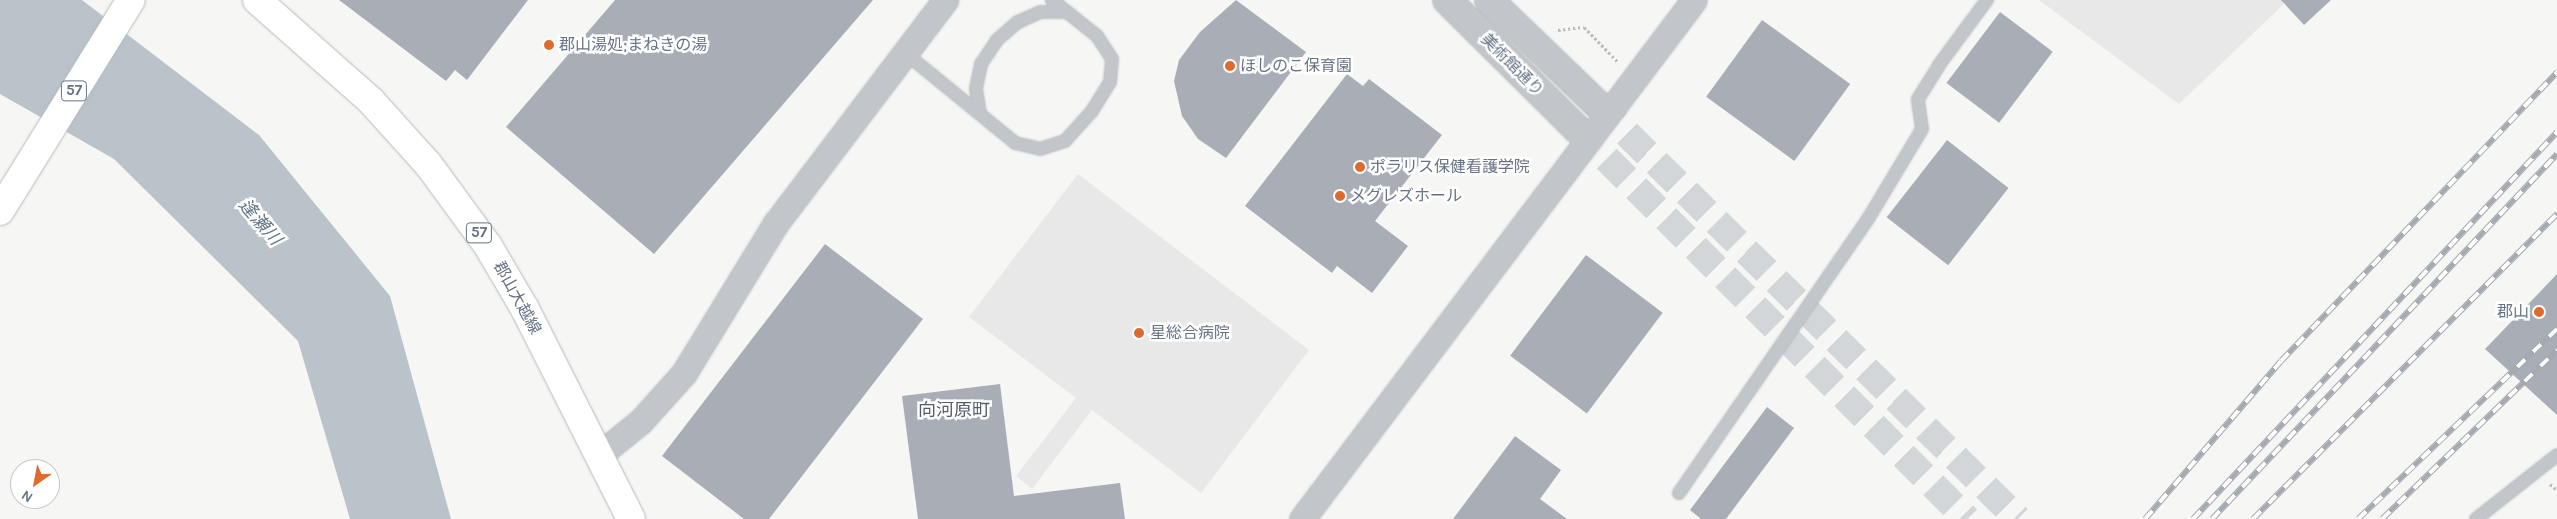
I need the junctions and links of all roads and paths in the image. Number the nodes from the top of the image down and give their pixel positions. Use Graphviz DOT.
graph roads {
  1 [pos="131,0"];
  2 [pos="257,0"];
  3 [pos="945,0"];
  4 [pos="1052,0"];
  5 [pos="1447,0"];
  6 [pos="1490,0"];
  7 [pos="1694,0"];
  8 [pos="1987,0"];
  9 [pos="1067,12"];
  10 [pos="1558,30"];
  11 [pos="904,52"];
  12 [pos="1635,78"];
  13 [pos="1597,104"];
  14 [pos="980,114"];
  15 [pos="1577,129"];
  16 [pos="7,195"];
  17 [pos="2557,454"];
  18 [pos="599,455"];
  19 [pos="2547,480"];
  20 [pos="2557,490"];
  21 [pos="1679,493"];
  22 [pos="631,519"];
  23 [pos="1302,519"];
  24 [pos="2476,519"];
  1 -- 16 [label="main road, 57"];
  2 -- 18 [label="main road, 郡山大越線 / 57"];
  3 -- 11 [label="street"];
  4 -- 9 [label="lane"];
  5 -- 15 [label="street, 美術館通り"];
  6 -- 13 [label="street, 美術館通り"];
  7 -- 12 [label="street"];
  8 -- 21 [label="lane"];
  9 -- 14 [label="lane"];
  9 -- 14 [label="lane"];
  10 -- 12 [label="path"];
  11 -- 14 [label="lane"];
  11 -- 18 [label="street"];
  12 -- 23 [label="street"];
  17 -- 24 [label="lane"];
  18 -- 22 [label="main road, 郡山大越線 / 57"];
  19 -- 20 [label="path"];
}
